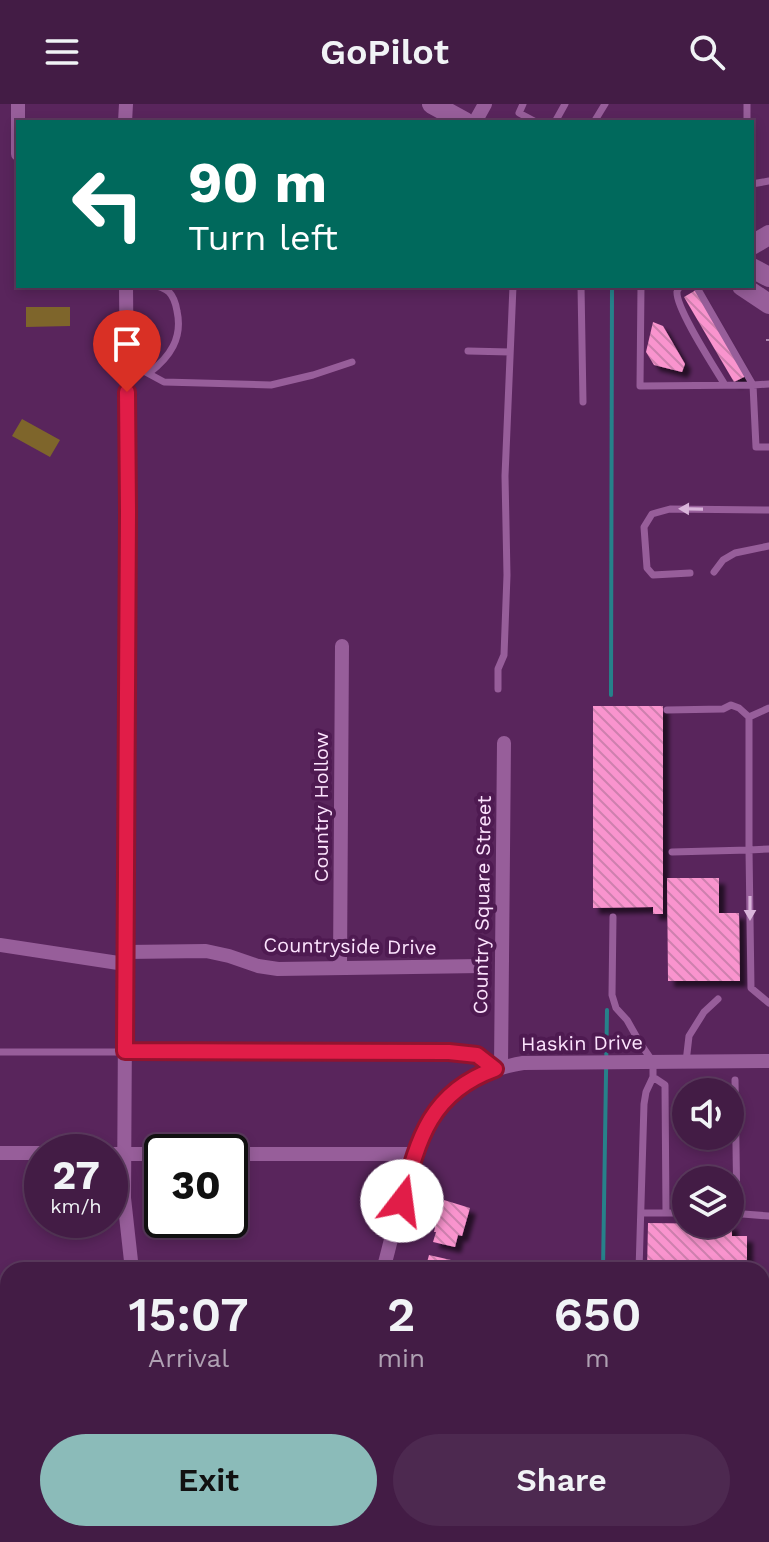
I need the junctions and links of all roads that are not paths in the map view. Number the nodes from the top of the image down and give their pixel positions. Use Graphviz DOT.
graph roads {
  1 [pos="432,104"];
  2 [pos="523,104"];
  3 [pos="461,120"];
  4 [pos="525,120"];
  5 [pos="128,288"];
  6 [pos="161,288"];
  7 [pos="513,288"];
  8 [pos="581,288"];
  9 [pos="641,288"];
  10 [pos="679,288"];
  11 [pos="697,288"];
  12 [pos="745,288"];
  13 [pos="769,304"];
  14 [pos="468,351"];
  15 [pos="510,352"];
  16 [pos="352,362"];
  17 [pos="126,367"];
  18 [pos="149,373"];
  19 [pos="769,384"];
  20 [pos="725,385"];
  21 [pos="753,385"];
  22 [pos="583,402"];
  23 [pos="769,447"];
  24 [pos="769,510"];
  25 [pos="769,546"];
  26 [pos="714,572"];
  27 [pos="690,573"];
  28 [pos="342,646"];
  29 [pos="498,689"];
  30 [pos="769,708"];
  31 [pos="667,710"];
  32 [pos="749,717"];
  33 [pos="504,743"];
  34 [pos="769,849"];
  35 [pos="749,850"];
  36 [pos="672,852"];
  37 [pos="613,917"];
  38 [pos="0,945"];
  39 [pos="126,958"];
  40 [pos="481,966"];
  41 [pos="340,968"];
  42 [pos="718,999"];
  43 [pos="769,1003"];
  44 [pos="125,1051"];
  45 [pos="0,1052"];
  46 [pos="769,1061"];
  47 [pos="686,1062"];
  48 [pos="498,1068"];
  49 [pos="653,1069"];
  50 [pos="119,1134"];
  51 [pos="0,1153"];
  52 [pos="24,1153"];
  53 [pos="248,1154"];
  54 [pos="415,1154"];
  55 [pos="641,1213"];
  56 [pos="666,1213"];
  57 [pos="672,1213"];
  58 [pos="744,1214"];
  59 [pos="769,1216"];
  60 [pos="128,1234"];
  61 [pos="131,1262"];
  62 [pos="385,1262"];
  63 [pos="639,1262"];
  1 -- 3 [label="main road"];
  2 -- 4 [label="lane"];
  5 -- 17 [label="street"];
  6 -- 18 [label="lane"];
  7 -- 15 [label="lane"];
  8 -- 22 [label="lane"];
  9 -- 20 [label="lane"];
  10 -- 20 [label="lane"];
  11 -- 21 [label="lane"];
  12 -- 13 [label="main road"];
  14 -- 15 [label="lane"];
  15 -- 29 [label="lane"];
  16 -- 18 [label="lane"];
  17 -- 18 [label="lane"];
  17 -- 39 [label="street"];
  19 -- 21 [label="lane"];
  20 -- 21 [label="lane"];
  21 -- 23 [label="lane"];
  24 -- 27 [label="lane, one-way"];
  25 -- 26 [label="lane"];
  28 -- 41 [label="street, Country Hollow"];
  30 -- 32 [label="lane"];
  31 -- 32 [label="lane"];
  32 -- 35 [label="lane"];
  33 -- 48 [label="street, Country Square Street"];
  34 -- 35 [label="lane"];
  35 -- 36 [label="lane"];
  35 -- 43 [label="lane, one-way"];
  37 -- 49 [label="lane"];
  38 -- 39 [label="street, Countryside Drive"];
  39 -- 41 [label="street, Countryside Drive"];
  39 -- 44 [label="street"];
  40 -- 41 [label="street, Countryside Drive"];
  42 -- 47 [label="lane"];
  44 -- 45 [label="lane"];
  44 -- 48 [label="lane"];
  44 -- 50 [label="street"];
  46 -- 47 [label="street, Haskin Drive"];
  47 -- 49 [label="street, Haskin Drive"];
  48 -- 49 [label="street, Haskin Drive"];
  48 -- 54 [label="street, Haskin Drive"];
  49 -- 55 [label="lane"];
  49 -- 56 [label="lane"];
  51 -- 52 [label="street"];
  53 -- 54 [label="street"];
  54 -- 62 [label="street, Haskin Drive"];
  55 -- 56 [label="lane"];
  55 -- 63 [label="lane"];
  56 -- 57 [label="lane"];
  58 -- 59 [label="lane"];
  60 -- 61 [label="street"];
}
